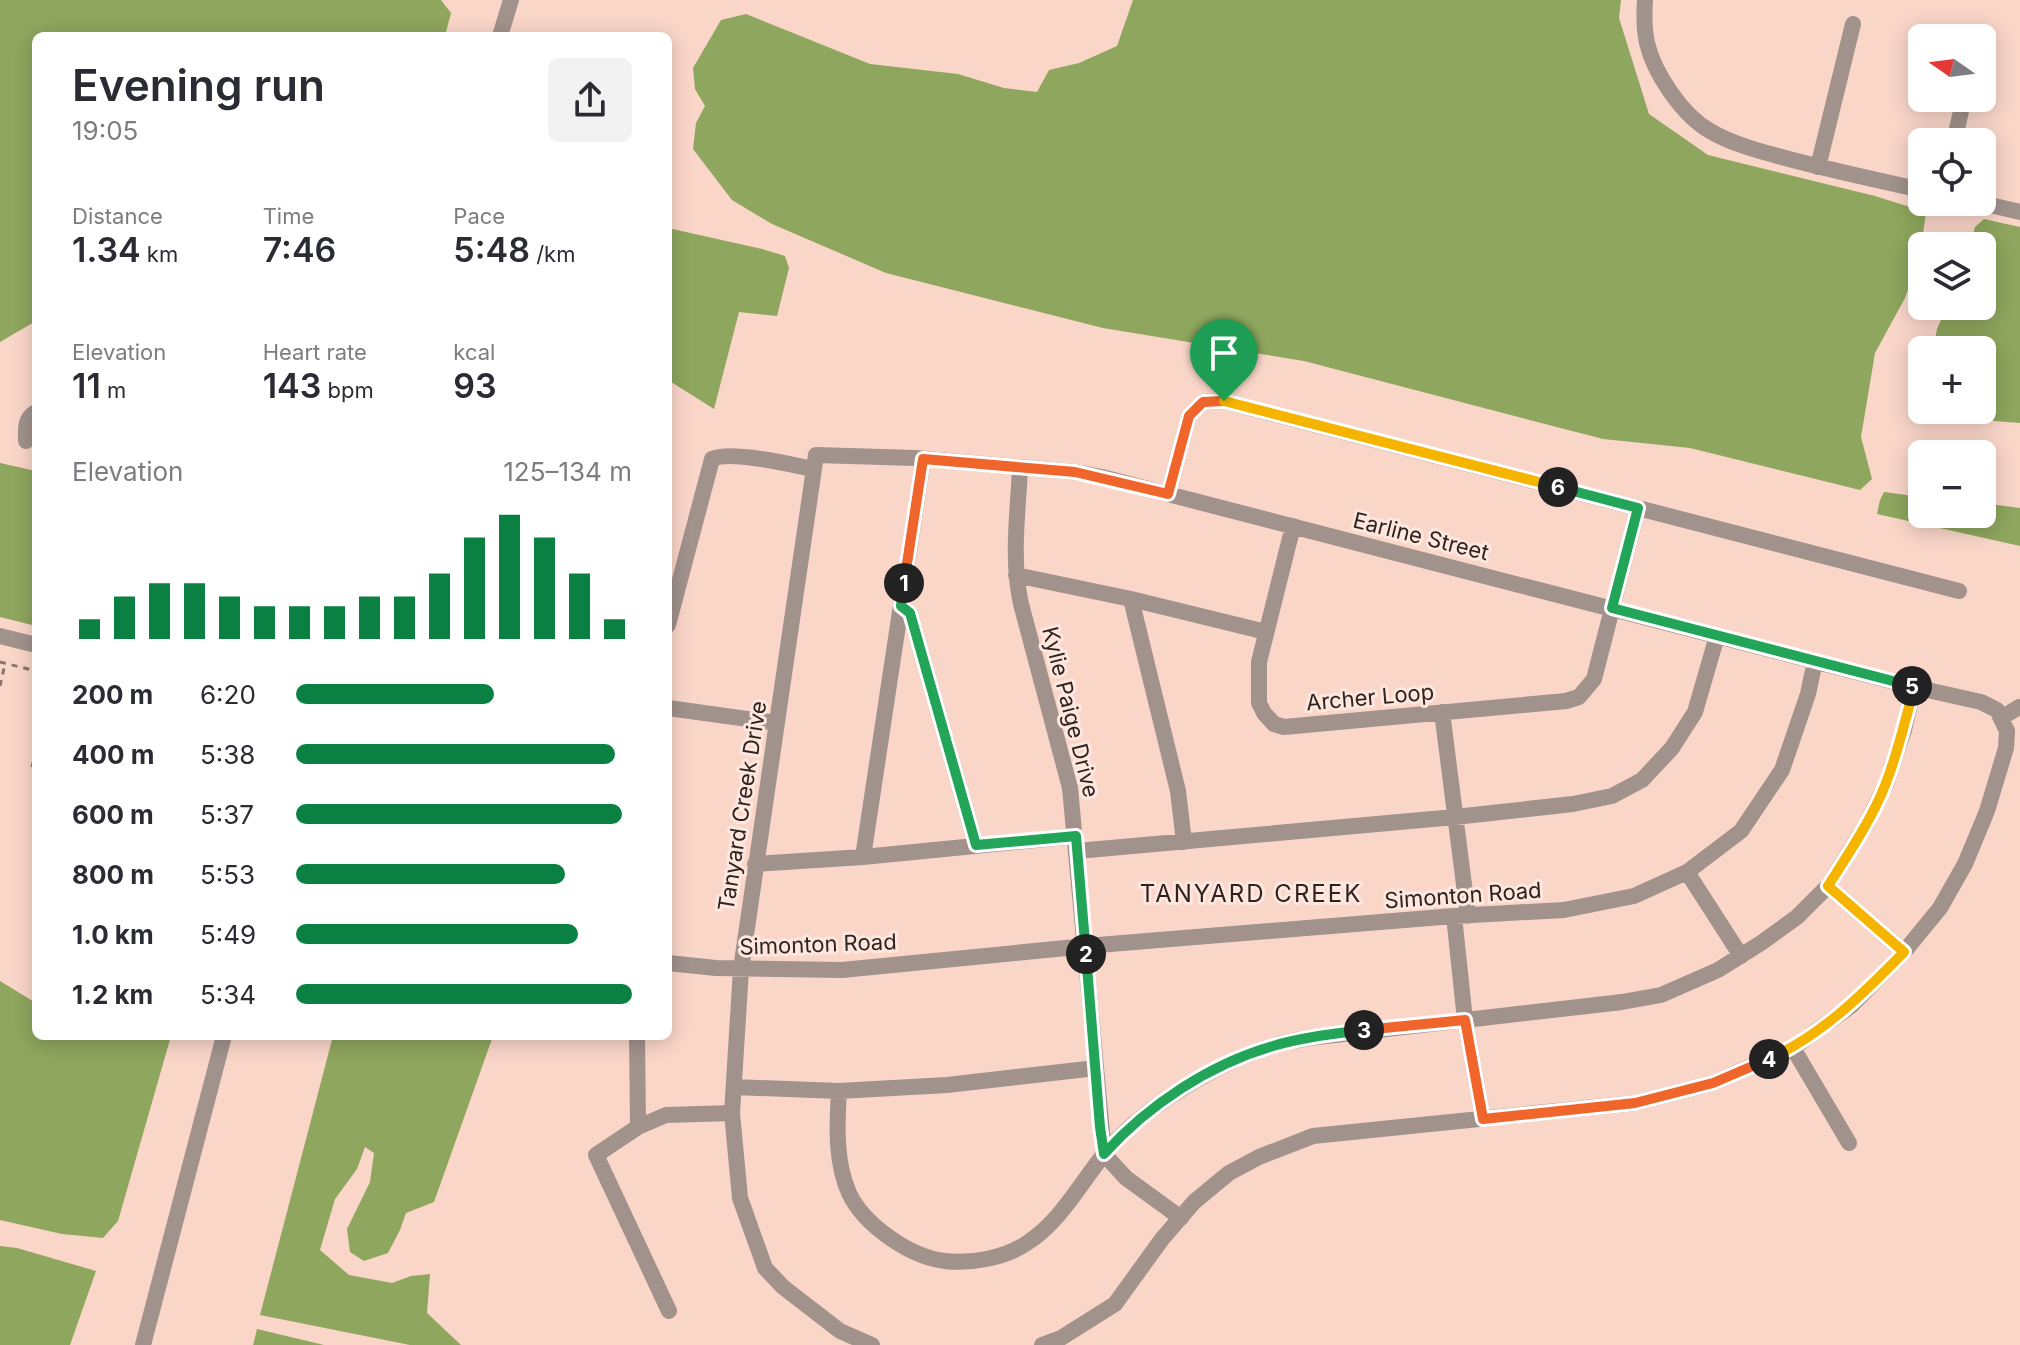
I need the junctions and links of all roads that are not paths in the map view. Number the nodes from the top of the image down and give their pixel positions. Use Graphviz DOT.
graph roads {
  1 [pos="511,0"];
  2 [pos="1645,0"];
  3 [pos="1853,24"];
  4 [pos="501,32"];
  5 [pos="1818,167"];
  6 [pos="1908,187"];
  7 [pos="1996,206"];
  8 [pos="2020,212"];
  9 [pos="32,415"];
  10 [pos="26,441"];
  11 [pos="923,459"];
  12 [pos="815,462"];
  13 [pos="1020,468"];
  14 [pos="1168,494"];
  15 [pos="1638,508"];
  16 [pos="1293,526"];
  17 [pos="1016,575"];
  18 [pos="1959,591"];
  19 [pos="1131,599"];
  20 [pos="901,606"];
  21 [pos="1612,608"];
  22 [pos="672,610"];
  23 [pos="1266,632"];
  24 [pos="0,636"];
  25 [pos="1717,636"];
  26 [pos="32,644"];
  27 [pos="1815,661"];
  28 [pos="1914,687"];
  29 [pos="2019,707"];
  30 [pos="672,709"];
  31 [pos="1442,712"];
  32 [pos="2001,718"];
  33 [pos="777,723"];
  34 [pos="1455,817"];
  35 [pos="1184,842"];
  36 [pos="1077,843"];
  37 [pos="976,845"];
  38 [pos="863,857"];
  39 [pos="755,864"];
  40 [pos="1687,872"];
  41 [pos="1828,886"];
  42 [pos="1461,916"];
  43 [pos="1086,946"];
  44 [pos="1904,952"];
  45 [pos="1741,956"];
  46 [pos="672,957"];
  47 [pos="672,963"];
  48 [pos="694,965"];
  49 [pos="741,969"];
  50 [pos="1465,1020"];
  51 [pos="223,1040"];
  52 [pos="637,1040"];
  53 [pos="1793,1048"];
  54 [pos="1096,1068"];
  55 [pos="734,1087"];
  56 [pos="839,1091"];
  57 [pos="732,1113"];
  58 [pos="1483,1119"];
  59 [pos="638,1127"];
  60 [pos="1849,1143"];
  61 [pos="1104,1154"];
  62 [pos="1181,1218"];
  63 [pos="669,1311"];
  64 [pos="143,1345"];
  65 [pos="872,1345"];
  66 [pos="1042,1345"];
  1 -- 4 [label="street"];
  2 -- 5 [label="street"];
  3 -- 5 [label="street"];
  5 -- 6 [label="street"];
  7 -- 8 [label="street"];
  9 -- 10 [label="street"];
  11 -- 12 [label="street, Earline Street"];
  11 -- 13 [label="street, Earline Street"];
  11 -- 20 [label="street"];
  12 -- 22 [label="street, Earline Street"];
  12 -- 33 [label="street, Tanyard Creek Drive"];
  13 -- 14 [label="street, Earline Street"];
  13 -- 17 [label="street, Kylie Paige Drive"];
  14 -- 15 [label="street"];
  14 -- 16 [label="street, Earline Street"];
  15 -- 18 [label="street"];
  15 -- 21 [label="street, Archer Loop"];
  16 -- 21 [label="street, Earline Street"];
  16 -- 23 [label="street, Archer Loop"];
  17 -- 19 [label="street"];
  17 -- 36 [label="street, Kylie Paige Drive"];
  19 -- 23 [label="street"];
  19 -- 35 [label="street"];
  20 -- 37 [label="street"];
  20 -- 38 [label="street"];
  21 -- 25 [label="street, Earline Street"];
  21 -- 31 [label="street, Archer Loop"];
  23 -- 31 [label="street, Archer Loop"];
  24 -- 26 [label="street"];
  25 -- 27 [label="street, Earline Street"];
  25 -- 34 [label="street"];
  27 -- 28 [label="street, Earline Street"];
  27 -- 40 [label="street, Simonton Road"];
  28 -- 32 [label="street, Earline Street"];
  28 -- 41 [label="street"];
  29 -- 32 [label="street"];
  30 -- 33 [label="street"];
  31 -- 34 [label="street"];
  32 -- 44 [label="street"];
  33 -- 39 [label="street, Tanyard Creek Drive"];
  34 -- 35 [label="street"];
  34 -- 42 [label="street"];
  35 -- 36 [label="street"];
  36 -- 37 [label="street"];
  36 -- 43 [label="street, Kylie Paige Drive"];
  37 -- 38 [label="street"];
  38 -- 39 [label="street"];
  39 -- 49 [label="street, Tanyard Creek Drive"];
  40 -- 42 [label="street, Simonton Road"];
  40 -- 45 [label="street"];
  41 -- 44 [label="street"];
  41 -- 45 [label="street"];
  42 -- 43 [label="street, Simonton Road"];
  42 -- 50 [label="street"];
  43 -- 49 [label="street, Simonton Road"];
  43 -- 54 [label="street, Kylie Paige Drive"];
  44 -- 53 [label="street"];
  45 -- 50 [label="street"];
  46 -- 48 [label="street, Simonton Road"];
  47 -- 48 [label="street, Simonton Road"];
  48 -- 49 [label="street, Simonton Road"];
  49 -- 55 [label="street, Tanyard Creek Drive"];
  50 -- 58 [label="street"];
  50 -- 61 [label="street"];
  51 -- 64 [label="street"];
  52 -- 59 [label="street"];
  53 -- 58 [label="street"];
  53 -- 60 [label="street"];
  54 -- 56 [label="street"];
  54 -- 61 [label="street, Kylie Paige Drive"];
  55 -- 56 [label="street"];
  55 -- 57 [label="street, Tanyard Creek Drive"];
  56 -- 61 [label="street"];
  57 -- 59 [label="street"];
  57 -- 65 [label="street, Tanyard Creek Drive"];
  58 -- 62 [label="street"];
  59 -- 63 [label="street"];
  61 -- 62 [label="street"];
  62 -- 66 [label="street"];
}
